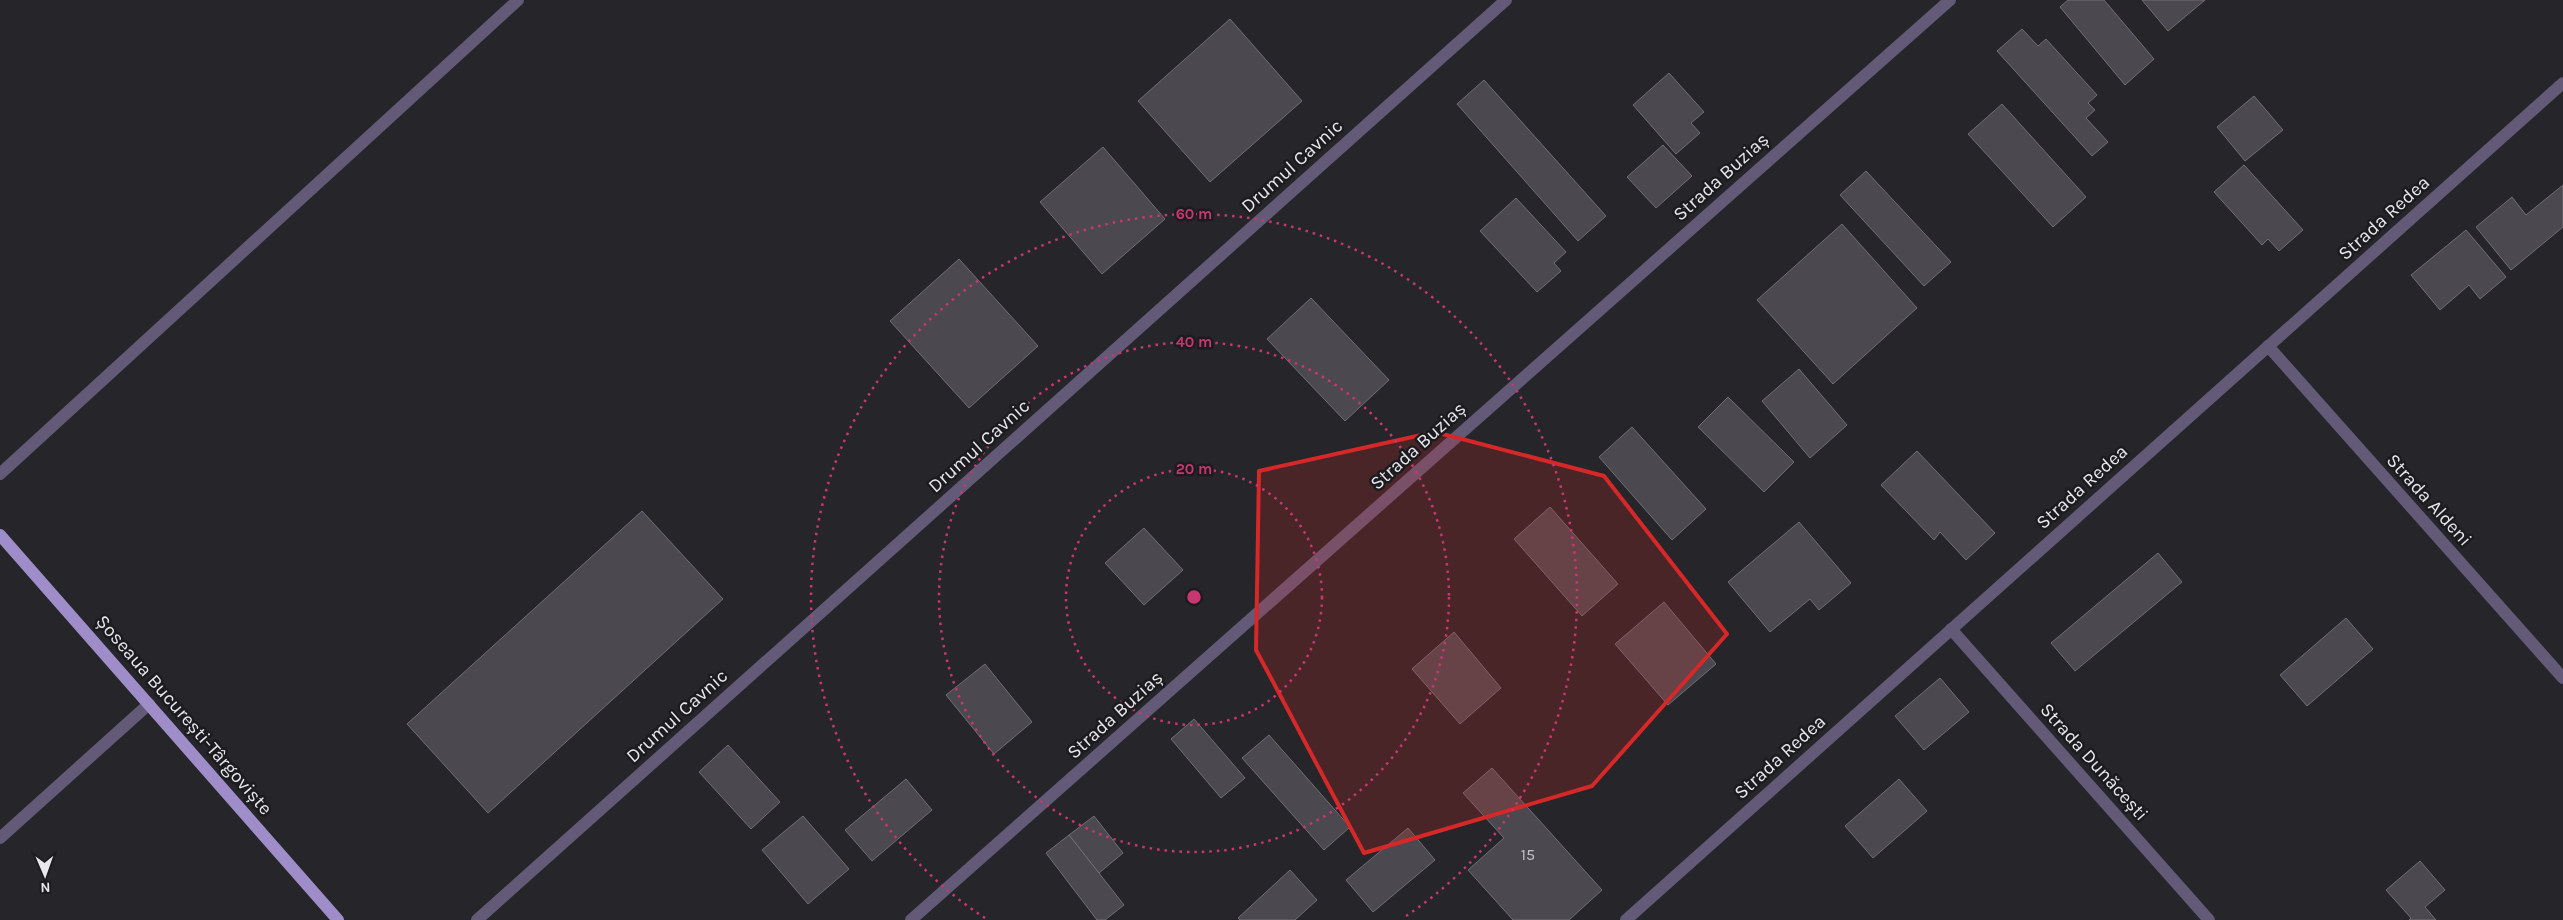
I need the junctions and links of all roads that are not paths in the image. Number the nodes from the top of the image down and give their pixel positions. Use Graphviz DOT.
graph roads {
  1 [pos="518,0"];
  2 [pos="1506,0"];
  3 [pos="1950,0"];
  4 [pos="2563,83"];
  5 [pos="2268,346"];
  6 [pos="0,474"];
  7 [pos="0,534"];
  8 [pos="1951,629"];
  9 [pos="2563,678"];
  10 [pos="149,704"];
  11 [pos="0,838"];
  12 [pos="1628,919"];
  13 [pos="338,920"];
  14 [pos="477,920"];
  15 [pos="912,920"];
  16 [pos="2209,920"];
  1 -- 6 [label="street"];
  2 -- 14 [label="street, Drumul Cavnic"];
  3 -- 15 [label="street, Strada Buziaș"];
  4 -- 5 [label="street, Strada Redea"];
  5 -- 8 [label="street, Strada Redea"];
  5 -- 9 [label="street, Strada Aldeni"];
  7 -- 10 [label="main road, Șoseaua București-Târgoviște"];
  8 -- 12 [label="street, Strada Redea"];
  8 -- 16 [label="street, Strada Dunăcești"];
  10 -- 11 [label="street"];
  10 -- 13 [label="main road, Șoseaua București-Târgoviște"];
}
